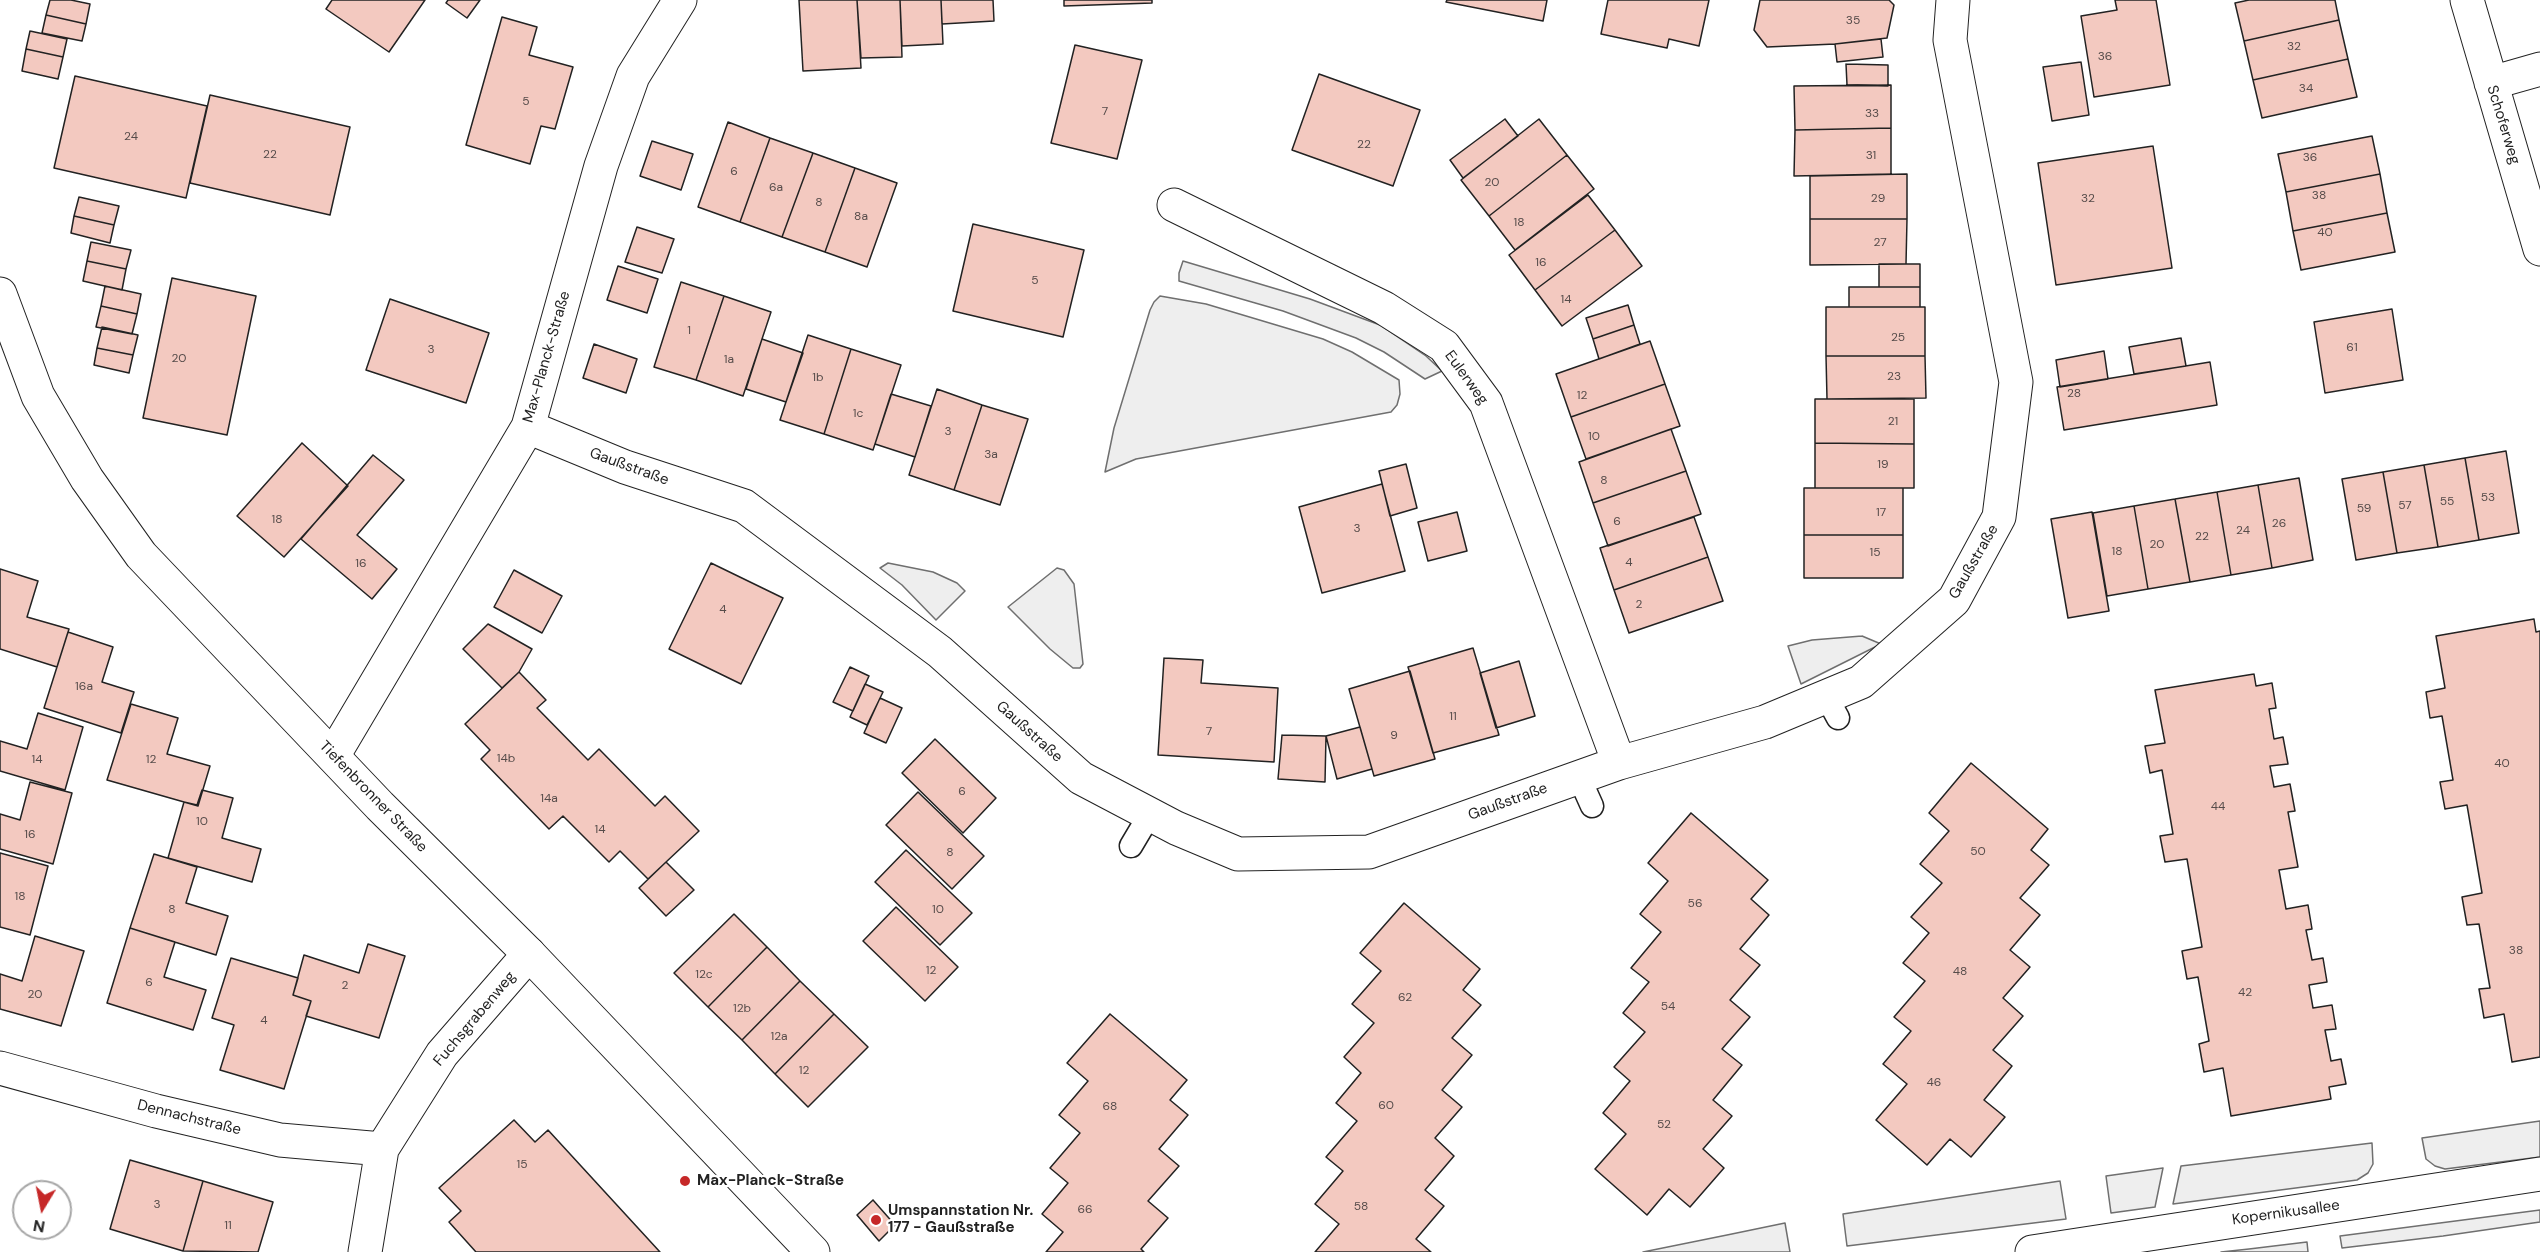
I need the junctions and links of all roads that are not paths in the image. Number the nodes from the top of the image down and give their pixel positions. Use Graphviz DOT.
graph roads {
  1 [pos="1953,0"];
  2 [pos="2467,0"];
  3 [pos="677,1"];
  4 [pos="2540,69"];
  5 [pos="2491,83"];
  6 [pos="1174,205"];
  7 [pos="2540,249"];
  8 [pos="0,294"];
  9 [pos="528,427"];
  10 [pos="333,756"];
  11 [pos="1618,763"];
  12 [pos="1579,777"];
  13 [pos="1592,806"];
  14 [pos="1150,814"];
  15 [pos="1131,846"];
  16 [pos="529,954"];
  17 [pos="0,1068"];
  18 [pos="382,1149"];
  19 [pos="2540,1174"];
  20 [pos="365,1252"];
  21 [pos="813,1252"];
  22 [pos="2032,1252"];
  1 -- 11 [label="street, Gaußstraße"];
  2 -- 5 [label="street, Schoferweg"];
  3 -- 9 [label="street, Max-Planck-Straße"];
  4 -- 5 [label="street"];
  5 -- 7 [label="street, Schoferweg"];
  6 -- 11 [label="street, Eulerweg"];
  8 -- 10 [label="street, Tiefenbronner Straße"];
  9 -- 10 [label="street, Max-Planck-Straße"];
  9 -- 14 [label="street, Gaußstraße"];
  10 -- 16 [label="street, Tiefenbronner Straße"];
  11 -- 12 [label="street, Gaußstraße"];
  12 -- 13 [label="lane"];
  12 -- 14 [label="street, Gaußstraße"];
  14 -- 15 [label="lane"];
  16 -- 18 [label="street, Fuchsgrabenweg"];
  16 -- 21 [label="street, Tiefenbronner Straße"];
  17 -- 18 [label="street, Dennachstraße"];
  18 -- 20 [label="street, Fuchsgrabenweg"];
  19 -- 22 [label="street, Kopernikusallee"];
}
